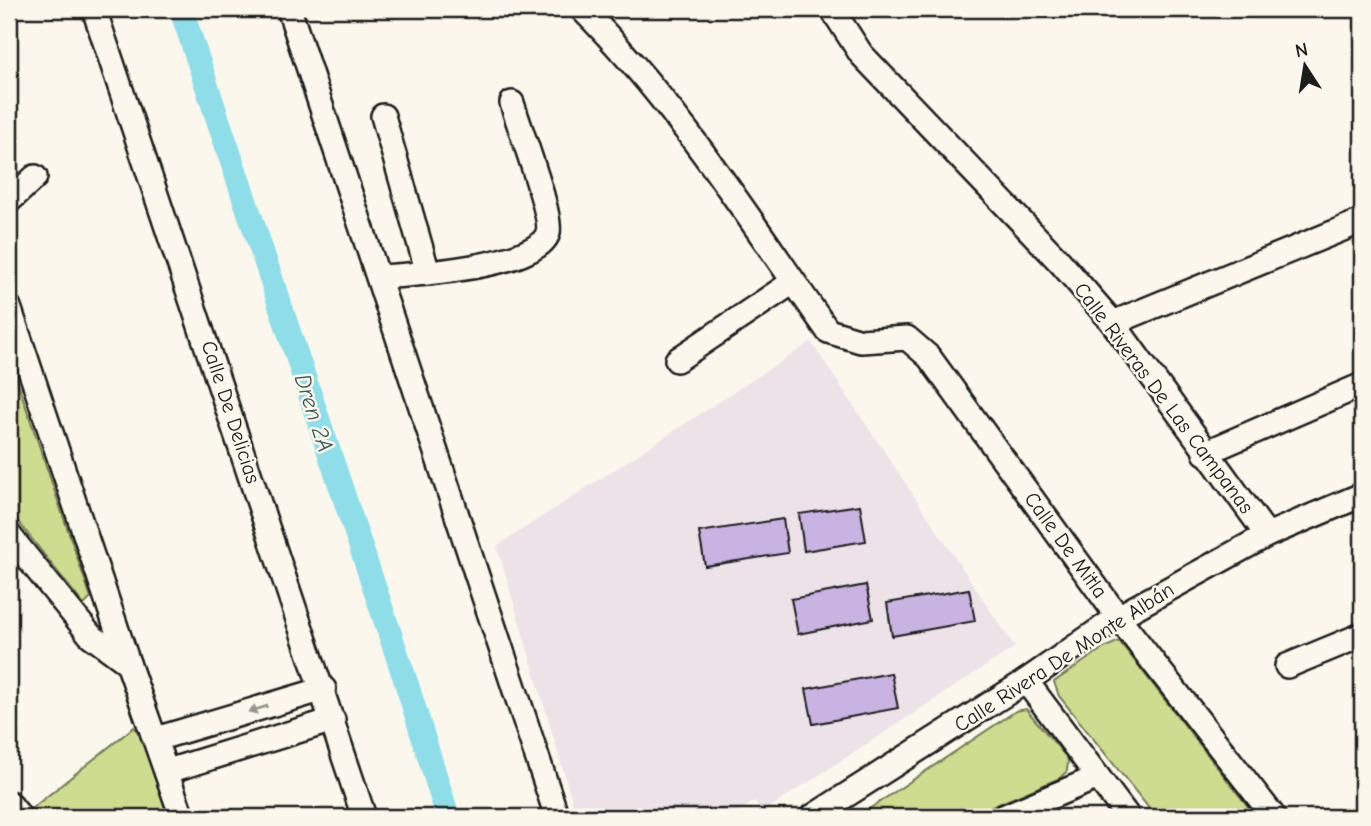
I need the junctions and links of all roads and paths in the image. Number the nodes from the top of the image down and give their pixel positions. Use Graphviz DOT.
graph roads {
  1 [pos="94,9"];
  2 [pos="289,9"];
  3 [pos="582,9"];
  4 [pos="831,9"];
  5 [pos="512,103"];
  6 [pos="383,116"];
  7 [pos="35,177"];
  8 [pos="9,201"];
  9 [pos="1362,221"];
  10 [pos="428,273"];
  11 [pos="379,278"];
  12 [pos="793,282"];
  13 [pos="9,307"];
  14 [pos="1113,323"];
  15 [pos="677,360"];
  16 [pos="1362,385"];
  17 [pos="1205,453"];
  18 [pos="1362,495"];
  19 [pos="9,535"];
  20 [pos="1267,535"];
  21 [pos="1118,617"];
  22 [pos="1359,642"];
  23 [pos="128,663"];
  24 [pos="1287,666"];
  25 [pos="1026,681"];
  26 [pos="324,689"];
  27 [pos="333,720"];
  28 [pos="156,739"];
  29 [pos="167,771"];
  30 [pos="1098,777"];
  31 [pos="9,803"];
  32 [pos="20,817"];
  33 [pos="182,817"];
  34 [pos="364,817"];
  35 [pos="557,817"];
  36 [pos="812,817"];
  37 [pos="1003,817"];
  38 [pos="1128,817"];
  39 [pos="1274,817"];
  1 -- 26 [label="street, Calle De Delicias"];
  2 -- 11 [label="street"];
  3 -- 12 [label="street"];
  4 -- 14 [label="street, Calle Riveras De Las Campanas"];
  5 -- 10 [label="street"];
  6 -- 10 [label="street"];
  7 -- 8 [label="street"];
  9 -- 14 [label="street"];
  10 -- 11 [label="street"];
  11 -- 35 [label="street"];
  12 -- 15 [label="street"];
  12 -- 21 [label="street, Calle De Mitla"];
  13 -- 23 [label="street"];
  14 -- 17 [label="street, Calle Riveras De Las Campanas"];
  16 -- 17 [label="street"];
  17 -- 20 [label="street, Calle Riveras De Las Campanas"];
  18 -- 20 [label="street, Calle Rivera De Monte Albán"];
  19 -- 23 [label="street"];
  20 -- 21 [label="street, Calle Rivera De Monte Albán"];
  21 -- 25 [label="street, Calle Rivera De Monte Albán"];
  21 -- 39 [label="street, Calle De Mitla"];
  22 -- 24 [label="street"];
  23 -- 28 [label="street"];
  25 -- 30 [label="street"];
  25 -- 36 [label="street, Calle Rivera De Monte Albán"];
  26 -- 27 [label="street, Calle De Delicias"];
  26 -- 28 [label="street, one-way"];
  27 -- 29 [label="street"];
  27 -- 34 [label="street, Calle De Delicias"];
  28 -- 29 [label="street"];
  29 -- 33 [label="street"];
  30 -- 37 [label="street"];
  30 -- 38 [label="street"];
  31 -- 32 [label="street"];
}
